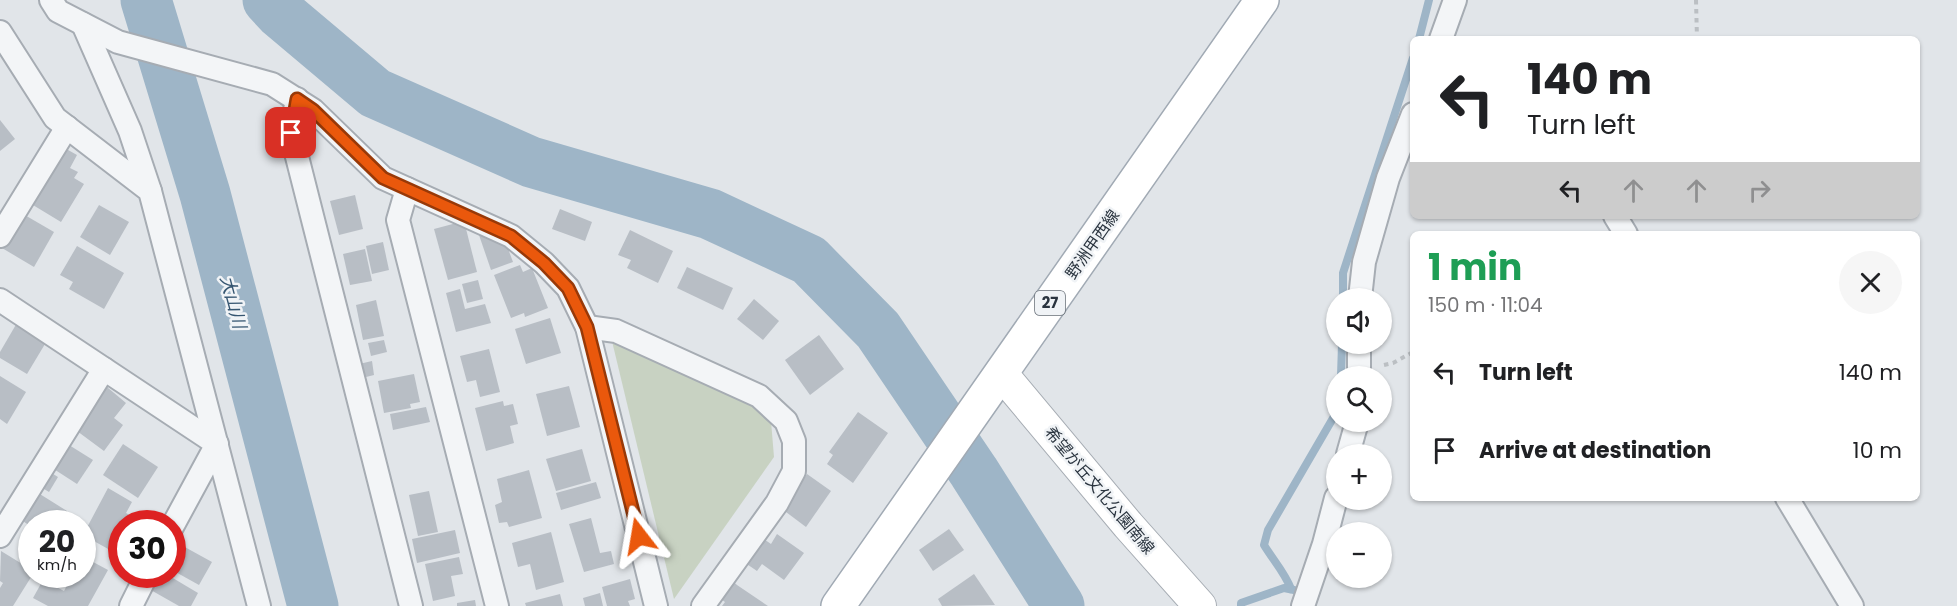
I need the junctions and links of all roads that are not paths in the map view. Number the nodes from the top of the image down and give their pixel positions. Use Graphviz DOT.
graph roads {
  1 [pos="51,0"];
  2 [pos="1262,0"];
  3 [pos="1455,0"];
  4 [pos="83,24"];
  5 [pos="0,32"];
  6 [pos="1442,36"];
  7 [pos="297,99"];
  8 [pos="1410,122"];
  9 [pos="67,127"];
  10 [pos="407,189"];
  11 [pos="150,191"];
  12 [pos="0,236"];
  13 [pos="1361,288"];
  14 [pos="0,300"];
  15 [pos="587,327"];
  16 [pos="104,369"];
  17 [pos="1001,373"];
  18 [pos="217,444"];
  19 [pos="1788,501"];
  20 [pos="181,510"];
  21 [pos="1333,510"];
  22 [pos="0,536"];
  23 [pos="140,588"];
  24 [pos="131,606"];
  25 [pos="259,606"];
  26 [pos="411,606"];
  27 [pos="497,606"];
  28 [pos="656,606"];
  29 [pos="703,606"];
  30 [pos="838,606"];
  31 [pos="1200,606"];
  32 [pos="1303,606"];
  33 [pos="1852,606"];
  1 -- 4 [label="street"];
  2 -- 17 [label="main road, 野洲甲西線 / 27"];
  3 -- 6 [label="street"];
  4 -- 7 [label="street"];
  4 -- 11 [label="street"];
  5 -- 9 [label="street"];
  7 -- 10 [label="street"];
  7 -- 26 [label="street"];
  8 -- 13 [label="street"];
  9 -- 11 [label="street"];
  9 -- 12 [label="street"];
  10 -- 15 [label="street"];
  10 -- 27 [label="street"];
  11 -- 18 [label="street"];
  14 -- 16 [label="street"];
  15 -- 28 [label="street"];
  15 -- 29 [label="street"];
  16 -- 18 [label="street"];
  16 -- 22 [label="street"];
  17 -- 30 [label="main road, 野洲甲西線 / 27"];
  17 -- 31 [label="main road, 希望が丘文化公園南線"];
  18 -- 20 [label="street"];
  18 -- 25 [label="street"];
  19 -- 33 [label="street"];
  21 -- 32 [label="street"];
  23 -- 24 [label="street"];
}
